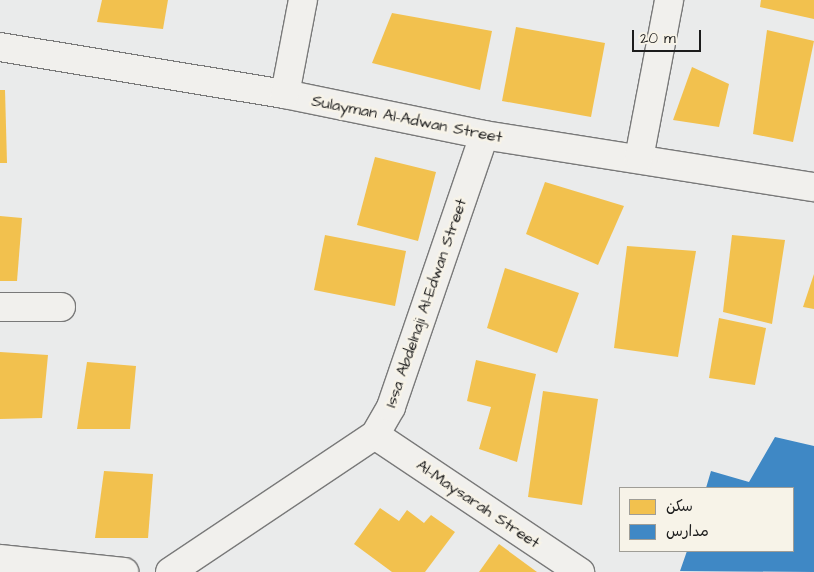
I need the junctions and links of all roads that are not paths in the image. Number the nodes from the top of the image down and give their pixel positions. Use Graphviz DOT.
graph roads {
  1 [pos="303,0"];
  2 [pos="669,0"];
  3 [pos="0,47"];
  4 [pos="285,94"];
  5 [pos="484,135"];
  6 [pos="639,158"];
  7 [pos="814,187"];
  8 [pos="0,306"];
  9 [pos="62,307"];
  10 [pos="375,435"];
  11 [pos="0,559"];
  12 [pos="124,572"];
  13 [pos="170,572"];
  14 [pos="580,572"];
  1 -- 4 [label="street"];
  2 -- 6 [label="street"];
  3 -- 4 [label="street, Sulayman Al-Adwan Street"];
  4 -- 5 [label="street, Sulayman Al-Adwan Street"];
  5 -- 6 [label="street, Sulayman Al-Adwan Street"];
  5 -- 10 [label="street, Issa Abdelnaji Al-Edwan Street"];
  6 -- 7 [label="street, Sulayman Al-Adwan Street"];
  8 -- 9 [label="street"];
  10 -- 13 [label="street, Issa Abdelnaji Al-Edwan Street"];
  10 -- 14 [label="street, Al-Maysarah Street"];
  11 -- 12 [label="street"];
}
